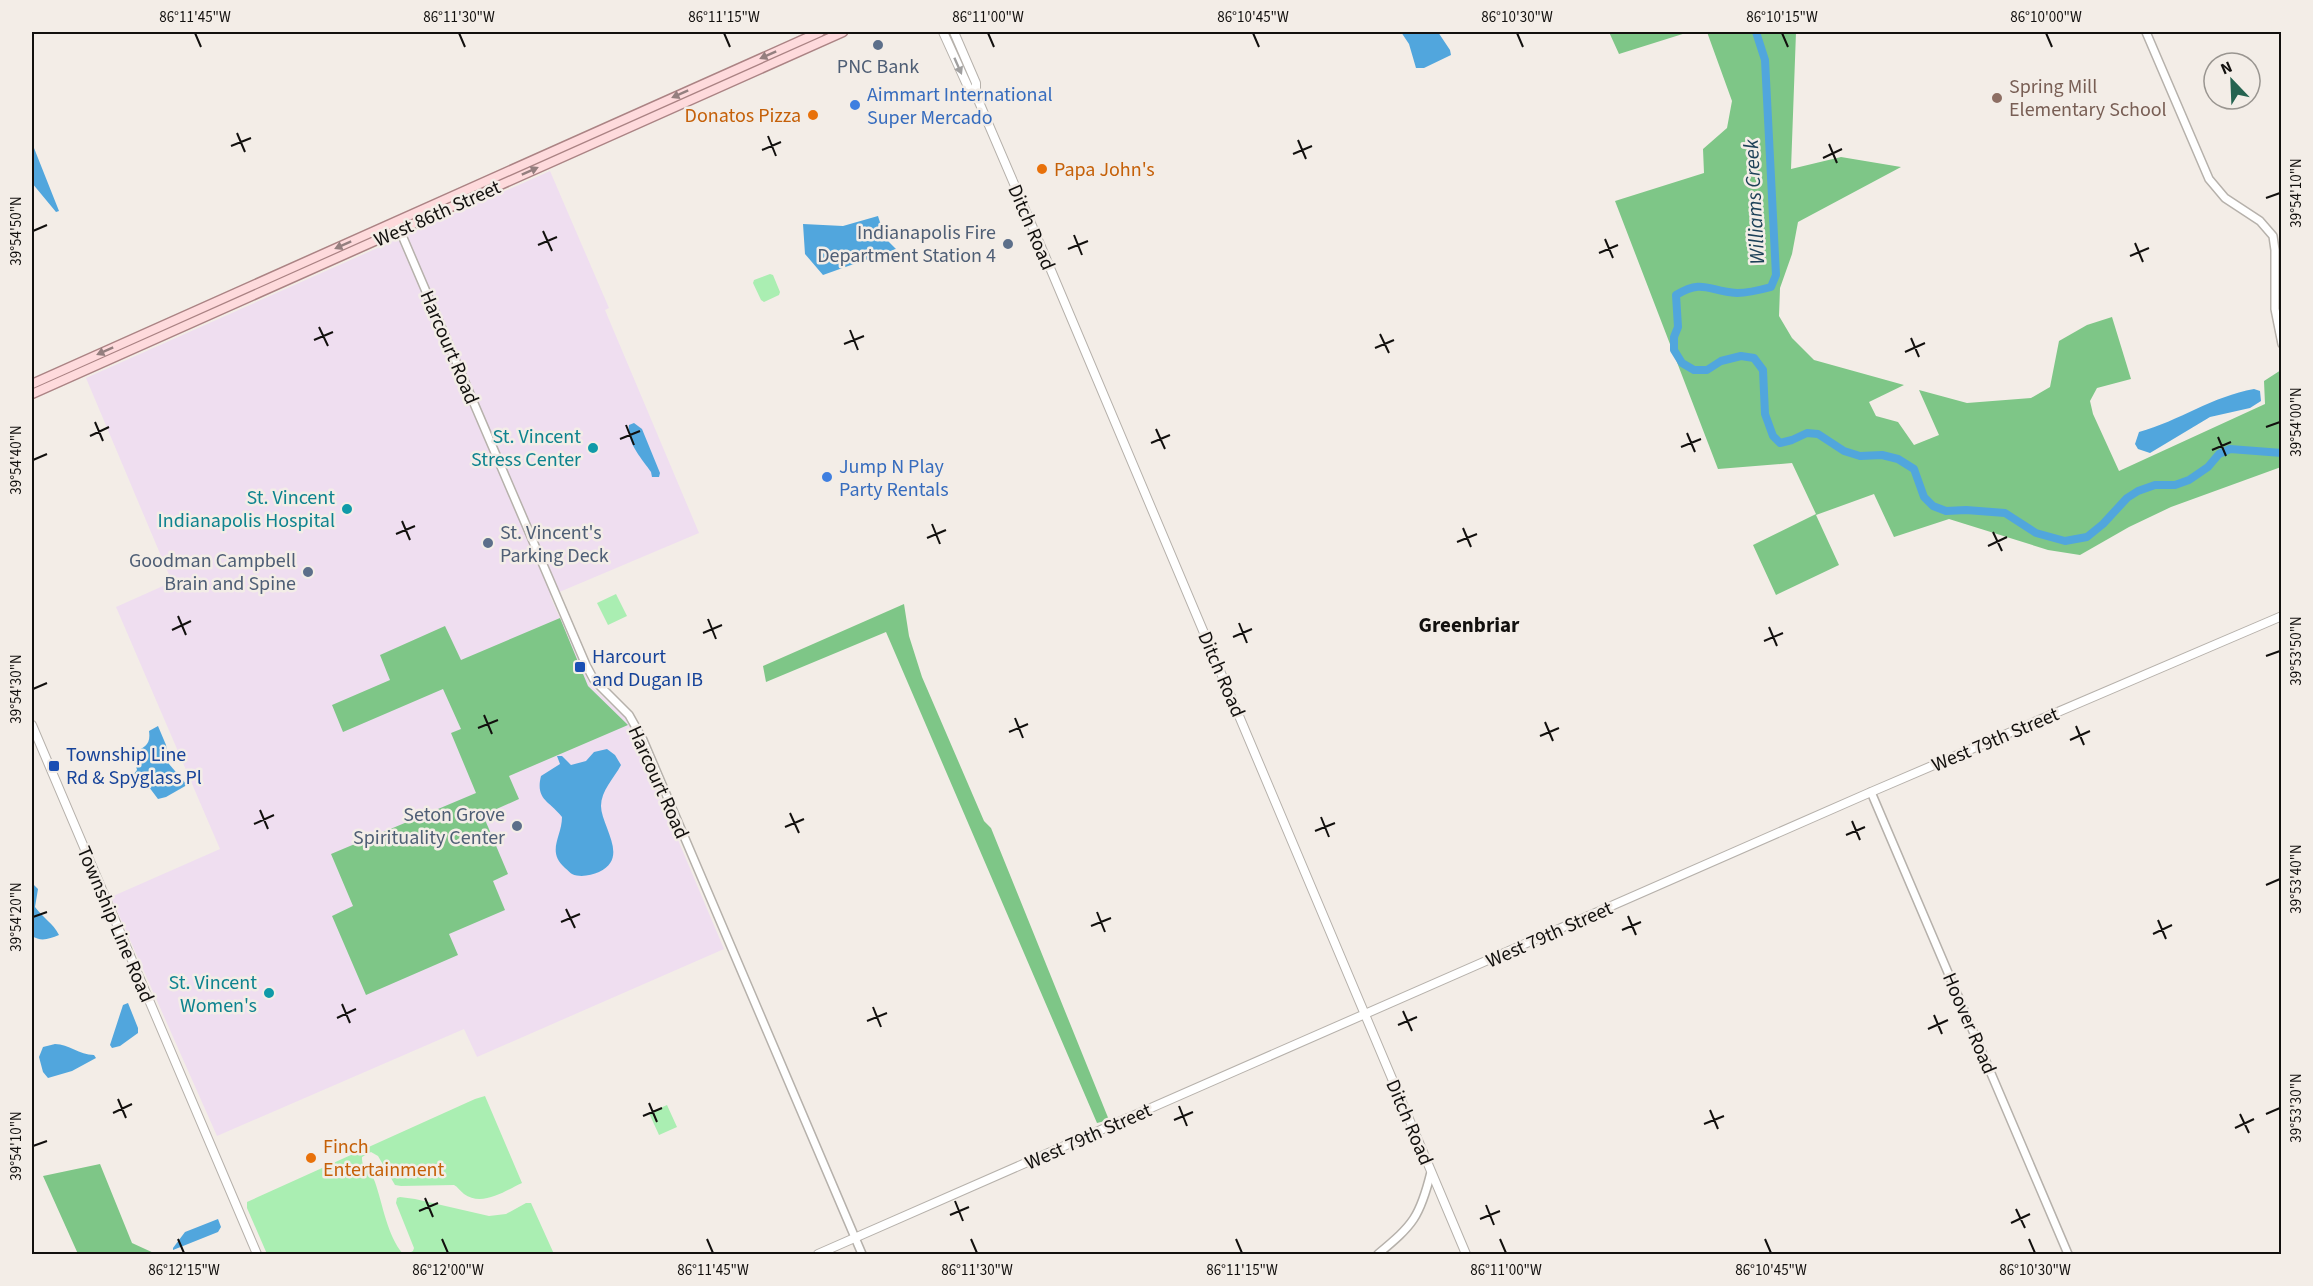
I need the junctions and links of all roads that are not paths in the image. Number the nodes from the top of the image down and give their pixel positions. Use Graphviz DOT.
graph roads {
  1 [pos="820,32"];
  2 [pos="843,32"];
  3 [pos="943,32"];
  4 [pos="954,32"];
  5 [pos="2146,32"];
  6 [pos="976,95"];
  7 [pos="398,225"];
  8 [pos="2282,344"];
  9 [pos="32,384"];
  10 [pos="32,394"];
  11 [pos="2282,616"];
  12 [pos="32,725"];
  13 [pos="1871,792"];
  14 [pos="1364,1015"];
  15 [pos="1431,1172"];
  16 [pos="855,1238"];
  17 [pos="257,1254"];
  18 [pos="818,1254"];
  19 [pos="862,1254"];
  20 [pos="1378,1254"];
  21 [pos="1466,1254"];
  22 [pos="2068,1254"];
  1 -- 7 [label="main road, West 86th Street, one-way"];
  7 -- 2 [label="main road, West 86th Street, one-way"];
  3 -- 6 [label="main road, Ditch Road, one-way"];
  4 -- 6 [label="main road, Ditch Road"];
  5 -- 8 [label="street"];
  6 -- 14 [label="main road, Ditch Road"];
  7 -- 9 [label="main road, West 86th Street, one-way"];
  7 -- 10 [label="main road, West 86th Street"];
  7 -- 16 [label="street, Harcourt Road"];
  11 -- 13 [label="main road, West 79th Street"];
  12 -- 17 [label="main road, Township Line Road"];
  13 -- 14 [label="main road, West 79th Street"];
  13 -- 22 [label="street, Hoover Road"];
  14 -- 15 [label="main road, Ditch Road"];
  14 -- 16 [label="main road, West 79th Street"];
  15 -- 20 [label="street"];
  15 -- 21 [label="main road, Ditch Road"];
  16 -- 18 [label="main road, West 79th Street"];
  16 -- 19 [label="street, Harcourt Road"];
}
